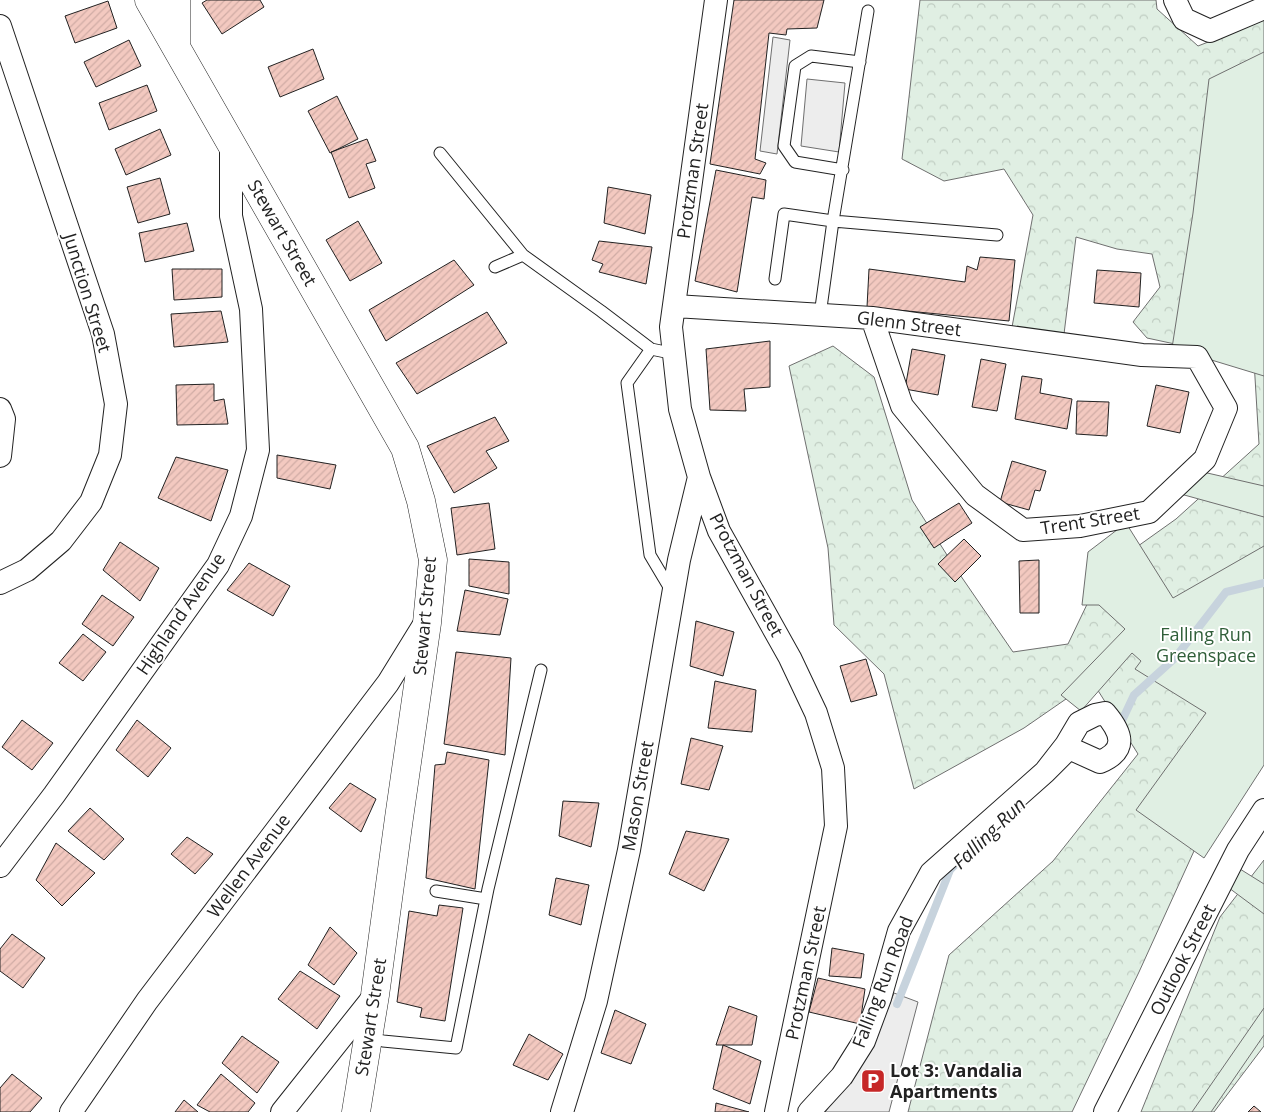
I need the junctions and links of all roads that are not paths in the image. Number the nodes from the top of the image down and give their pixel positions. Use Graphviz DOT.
graph roads {
  1 [pos="149,0"];
  2 [pos="176,0"];
  3 [pos="716,0"];
  4 [pos="1175,0"];
  5 [pos="1264,8"];
  6 [pos="868,11"];
  7 [pos="0,26"];
  8 [pos="176,47"];
  9 [pos="860,62"];
  10 [pos="231,144"];
  11 [pos="440,154"];
  12 [pos="843,170"];
  13 [pos="833,221"];
  14 [pos="997,235"];
  15 [pos="523,255"];
  16 [pos="495,267"];
  17 [pos="775,278"];
  18 [pos="675,306"];
  19 [pos="820,314"];
  20 [pos="872,318"];
  21 [pos="652,350"];
  22 [pos="675,354"];
  23 [pos="1142,355"];
  24 [pos="1,416"];
  25 [pos="0,456"];
  26 [pos="699,477"];
  27 [pos="0,583"];
  28 [pos="673,595"];
  29 [pos="427,620"];
  30 [pos="542,670"];
  31 [pos="1045,772"];
  32 [pos="1264,810"];
  33 [pos="0,866"];
  34 [pos="436,891"];
  35 [pos="486,898"];
  36 [pos="375,994"];
  37 [pos="368,1037"];
  38 [pos="71,1112"];
  39 [pos="282,1112"];
  40 [pos="356,1112"];
  41 [pos="562,1112"];
  42 [pos="776,1112"];
  43 [pos="809,1112"];
  44 [pos="1106,1112"];
  1 -- 8 [label="street"];
  2 -- 8 [label="street, Stewart Street"];
  3 -- 18 [label="street, Protzman Street"];
  4 -- 5 [label="street"];
  6 -- 9 [label="lane"];
  7 -- 27 [label="street, Junction Street"];
  8 -- 10 [label="street, Stewart Street"];
  9 -- 12 [label="lane"];
  9 -- 12 [label="lane"];
  10 -- 29 [label="street, Stewart Street"];
  10 -- 33 [label="street, Highland Avenue"];
  11 -- 15 [label="lane"];
  12 -- 13 [label="lane"];
  13 -- 14 [label="lane"];
  13 -- 17 [label="lane"];
  13 -- 19 [label="lane"];
  15 -- 16 [label="lane"];
  15 -- 21 [label="lane"];
  18 -- 19 [label="street, Glenn Street"];
  18 -- 22 [label="street, Protzman Street"];
  19 -- 20 [label="street, Glenn Street"];
  20 -- 23 [label="street, Glenn Street"];
  20 -- 23 [label="street, Trent Street"];
  21 -- 22 [label="lane"];
  21 -- 28 [label="lane"];
  22 -- 26 [label="street, Protzman Street"];
  24 -- 25 [label="street"];
  26 -- 28 [label="street, Mason Street"];
  26 -- 42 [label="street, Protzman Street"];
  28 -- 41 [label="street, Mason Street"];
  29 -- 36 [label="street, Stewart Street"];
  29 -- 38 [label="street, Wellen Avenue"];
  30 -- 35 [label="lane"];
  31 -- 43 [label="street, Falling Run Road"];
  32 -- 44 [label="street, Outlook Street"];
  34 -- 35 [label="lane"];
  35 -- 37 [label="lane"];
  36 -- 37 [label="street, Stewart Street"];
  36 -- 39 [label="street"];
  37 -- 40 [label="street, Stewart Street"];
}
